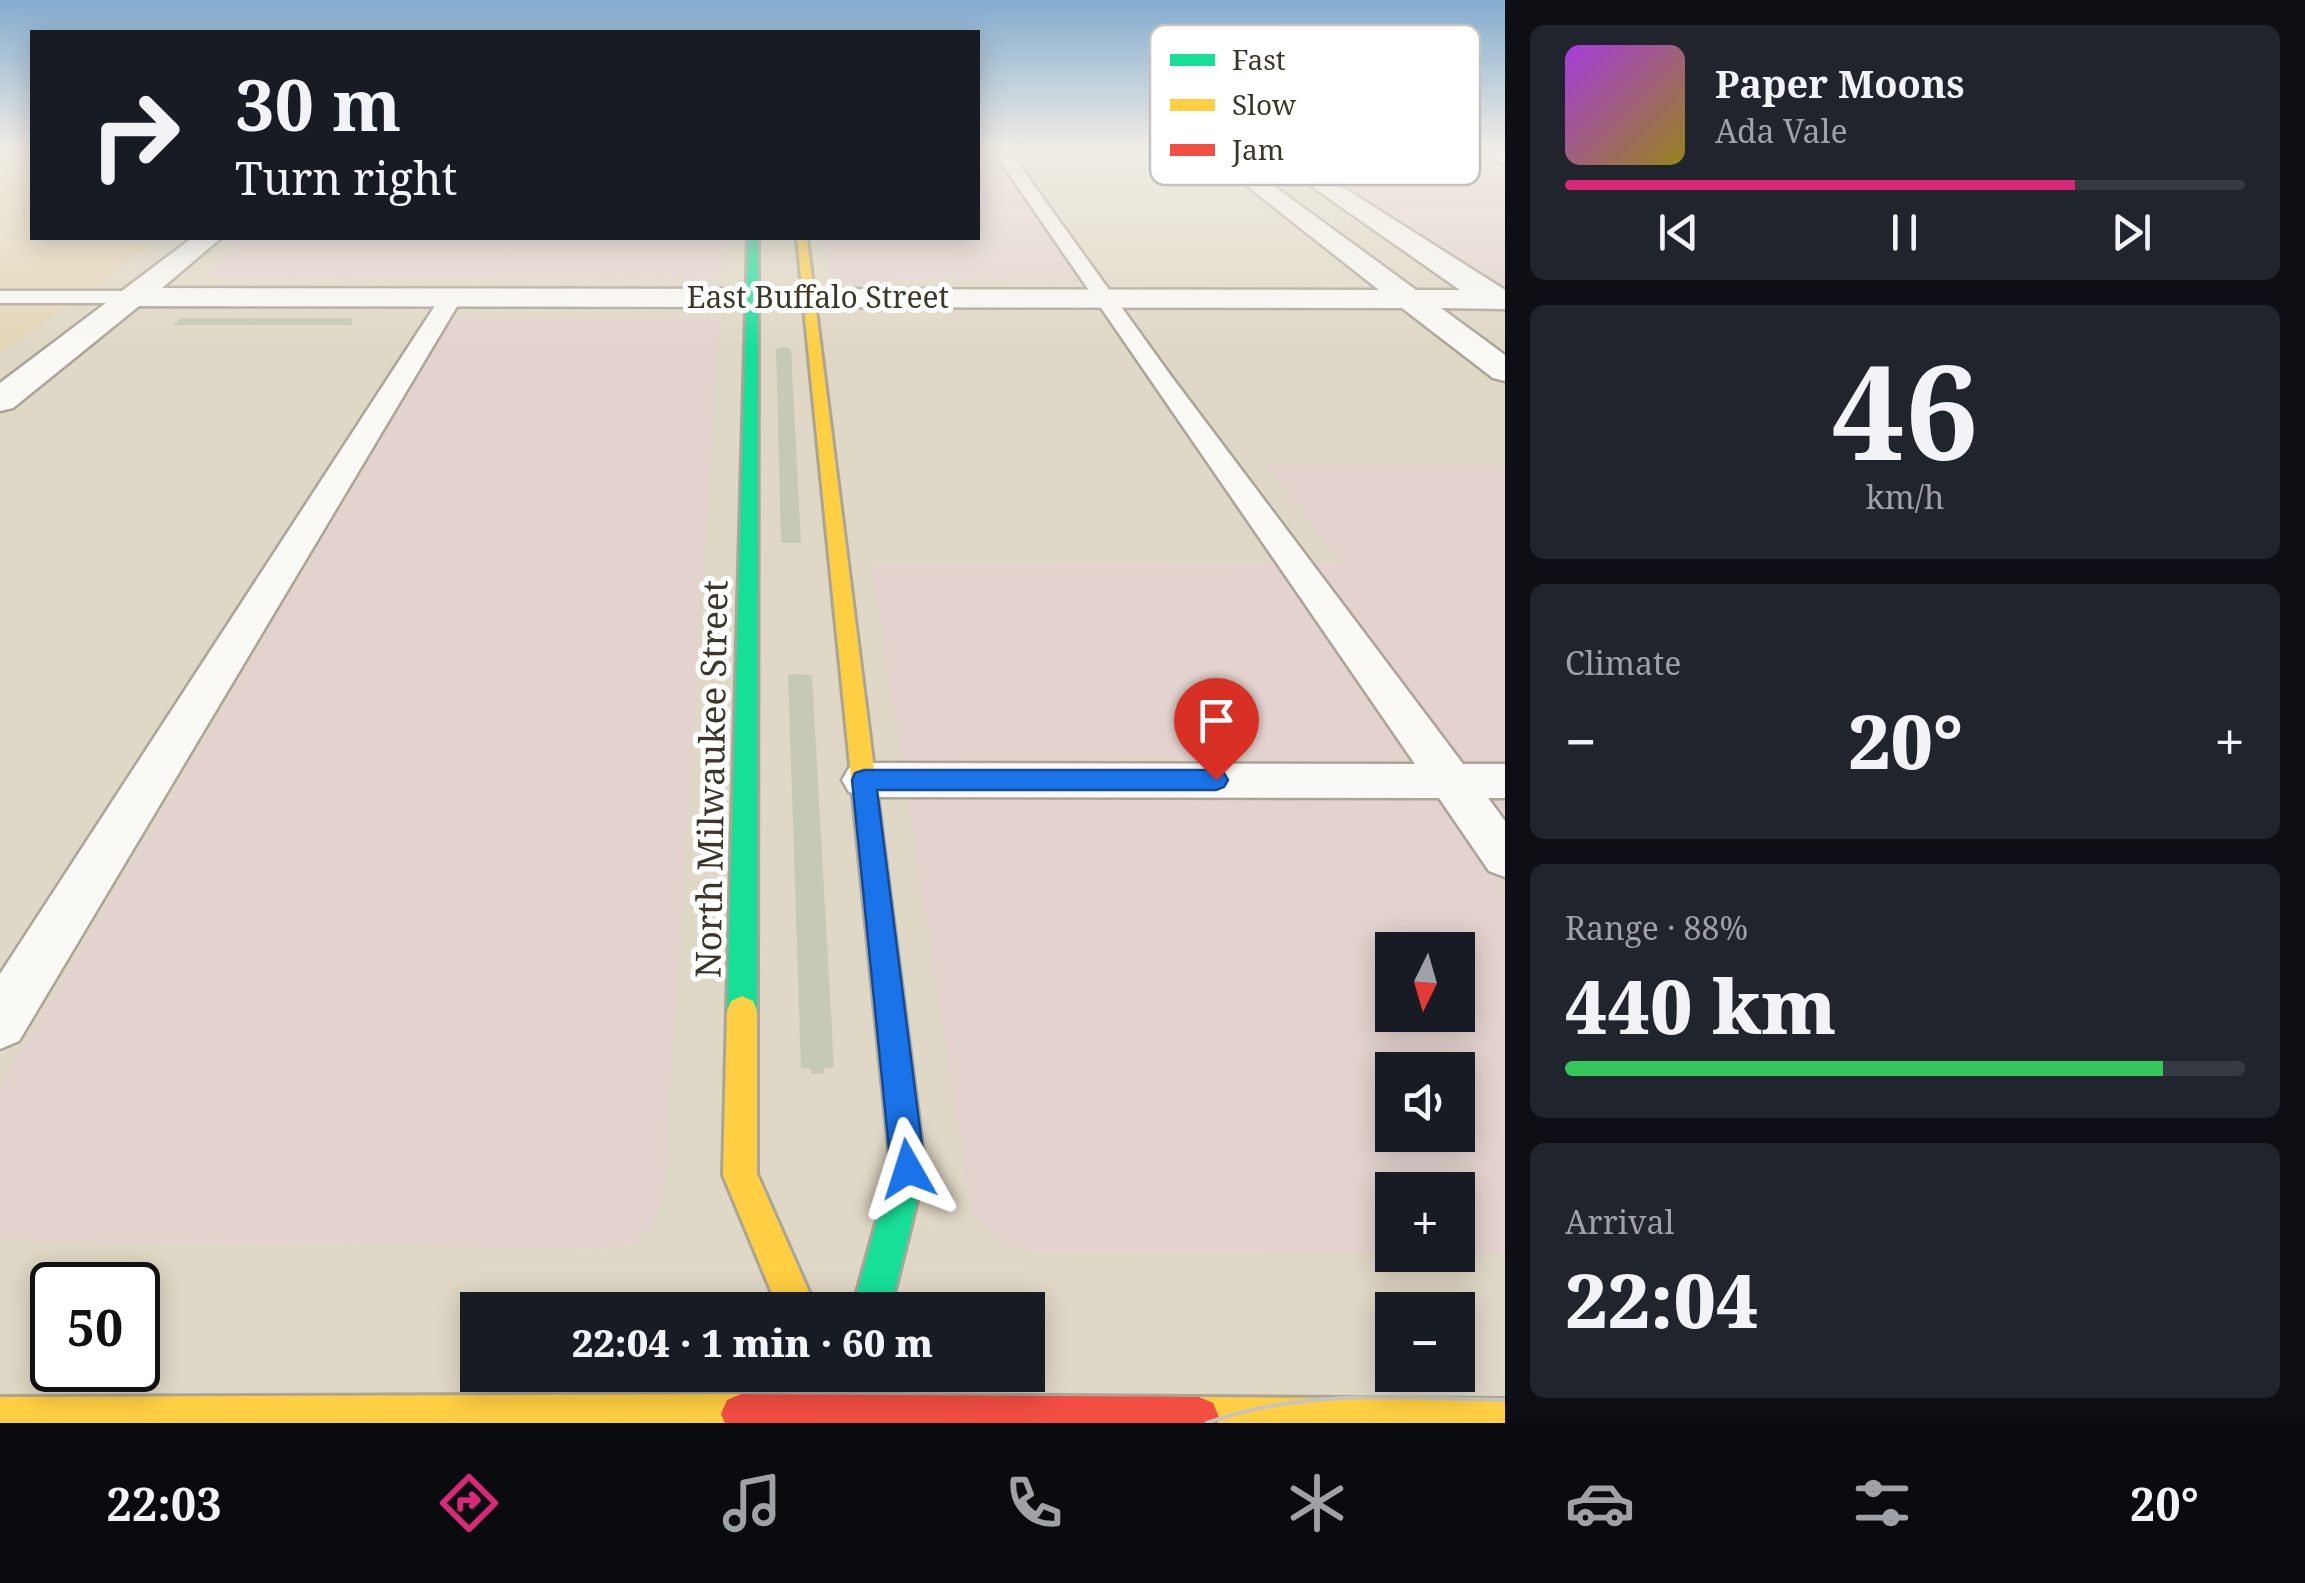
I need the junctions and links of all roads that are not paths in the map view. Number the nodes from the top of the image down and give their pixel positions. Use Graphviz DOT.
graph roads {
  1 [pos="1046,214"];
  2 [pos="1297,214"];
  3 [pos="1368,214"];
  4 [pos="205,240"];
  5 [pos="753,240"];
  6 [pos="802,240"];
  7 [pos="132,297"];
  8 [pos="0,298"];
  9 [pos="451,298"];
  10 [pos="753,298"];
  11 [pos="808,298"];
  12 [pos="1106,298"];
  13 [pos="1410,299"];
  14 [pos="1501,302"];
  15 [pos="1505,371"];
  16 [pos="0,400"];
  17 [pos="864,780"];
  18 [pos="1450,780"];
  19 [pos="1505,781"];
  20 [pos="1505,857"];
  21 [pos="0,1022"];
  22 [pos="790,1292"];
  23 [pos="876,1292"];
  24 [pos="842,1405"];
  25 [pos="0,1417"];
  26 [pos="1505,1419"];
  1 -- 12 [label="lane"];
  2 -- 13 [label="street"];
  3 -- 14 [label="street"];
  4 -- 7 [label="street"];
  5 -- 10 [label="main road, North Milwaukee Street"];
  6 -- 11 [label="main road"];
  7 -- 8 [label="lane"];
  7 -- 9 [label="street, East Buffalo Street"];
  7 -- 16 [label="street"];
  9 -- 10 [label="street, East Buffalo Street"];
  9 -- 21 [label="lane"];
  10 -- 11 [label="street, East Buffalo Street"];
  10 -- 22 [label="main road, North Milwaukee Street"];
  11 -- 12 [label="street, East Buffalo Street"];
  11 -- 17 [label="main road"];
  12 -- 13 [label="street, East Buffalo Street"];
  12 -- 18 [label="lane"];
  13 -- 14 [label="street, East Buffalo Street"];
  13 -- 15 [label="street"];
  17 -- 18 [label="lane"];
  17 -- 23 [label="main road"];
  18 -- 19 [label="lane"];
  18 -- 20 [label="lane"];
  24 -- 25 [label="main road"];
  24 -- 26 [label="main road"];
}
